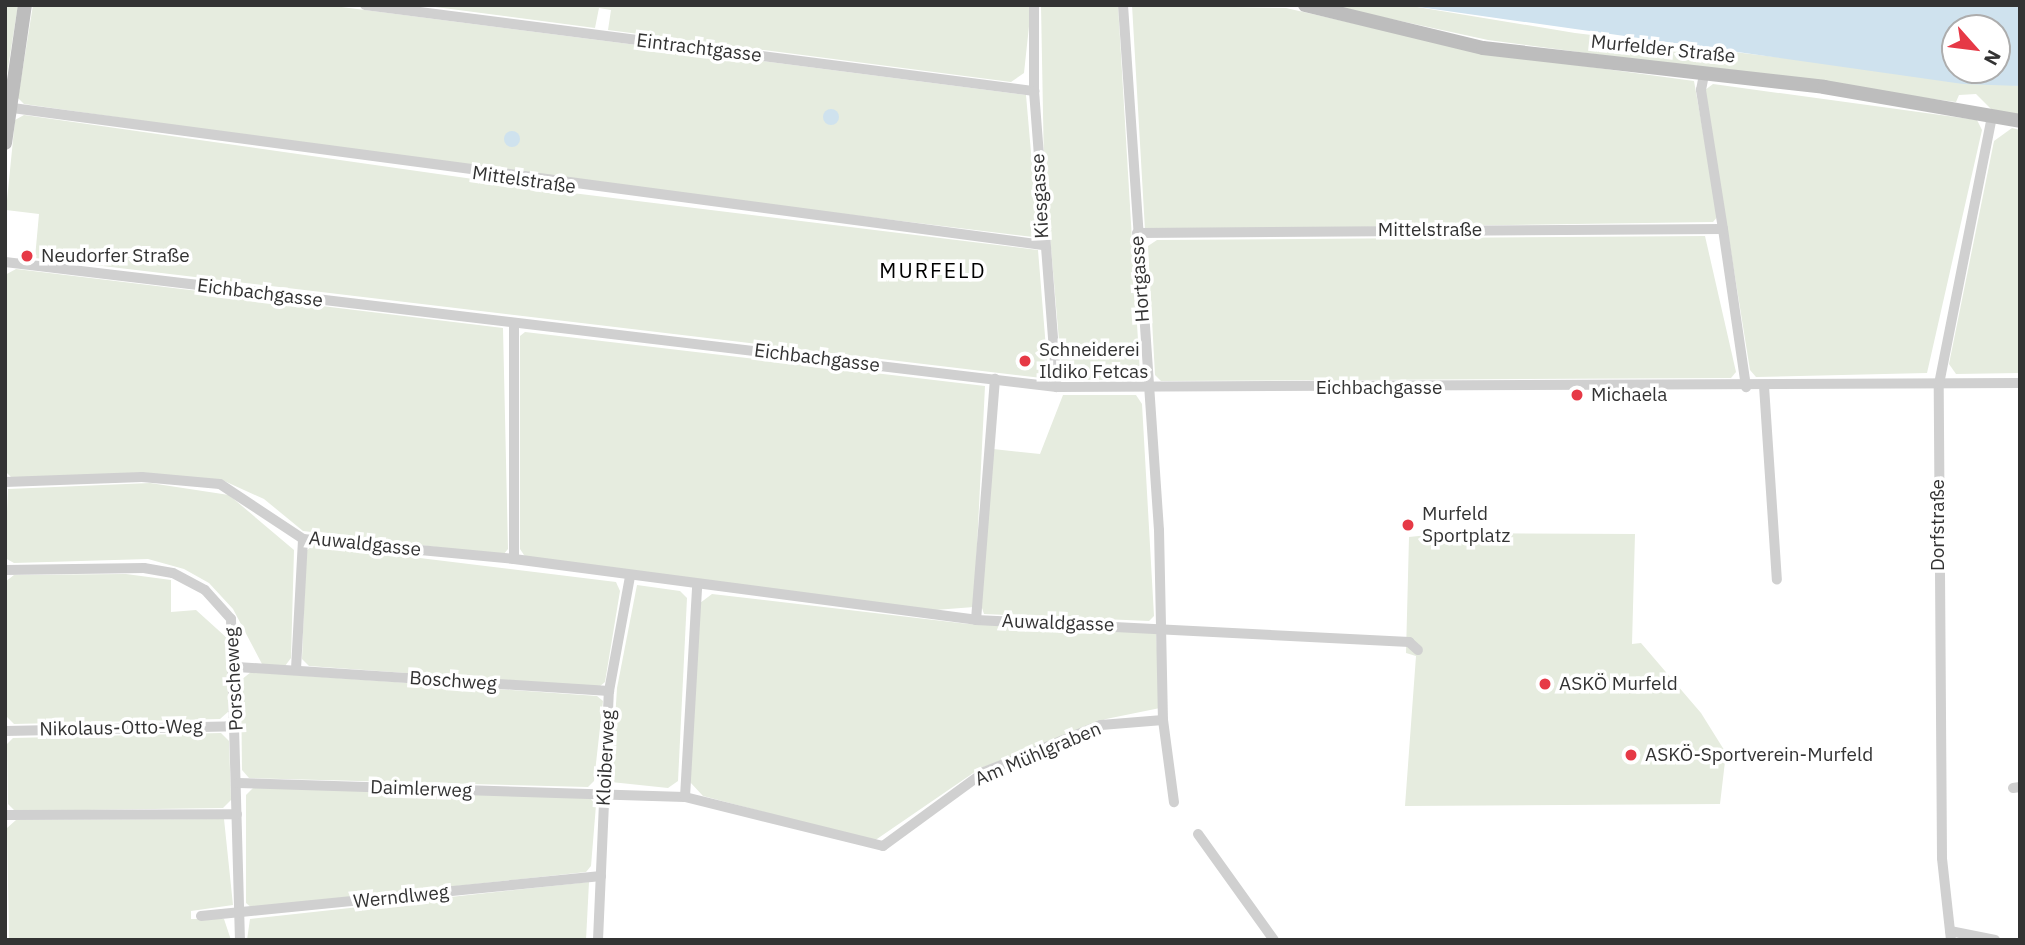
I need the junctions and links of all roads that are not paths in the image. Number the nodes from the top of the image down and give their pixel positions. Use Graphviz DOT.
graph roads {
  1 [pos="25,5"];
  2 [pos="365,5"];
  3 [pos="1034,5"];
  4 [pos="1124,5"];
  5 [pos="1305,5"];
  6 [pos="1704,74"];
  7 [pos="1034,91"];
  8 [pos="8,108"];
  9 [pos="1992,116"];
  10 [pos="2020,121"];
  11 [pos="5,143"];
  12 [pos="1723,229"];
  13 [pos="1137,233"];
  14 [pos="1043,245"];
  15 [pos="5,262"];
  16 [pos="514,323"];
  17 [pos="995,379"];
  18 [pos="2020,383"];
  19 [pos="1939,384"];
  20 [pos="1764,386"];
  21 [pos="1057,387"];
  22 [pos="1746,387"];
  23 [pos="1149,389"];
  24 [pos="5,482"];
  25 [pos="303,539"];
  26 [pos="514,559"];
  27 [pos="5,570"];
  28 [pos="630,577"];
  29 [pos="1777,580"];
  30 [pos="697,587"];
  31 [pos="976,620"];
  32 [pos="1163,626"];
  33 [pos="1418,650"];
  34 [pos="237,667"];
  35 [pos="296,669"];
  36 [pos="609,691"];
  37 [pos="1163,720"];
  38 [pos="236,726"];
  39 [pos="5,731"];
  40 [pos="238,783"];
  41 [pos="604,795"];
  42 [pos="685,797"];
  43 [pos="1174,803"];
  44 [pos="237,814"];
  45 [pos="5,815"];
  46 [pos="1198,834"];
  47 [pos="601,876"];
  48 [pos="239,914"];
  49 [pos="201,916"];
  50 [pos="1951,935"];
  51 [pos="240,940"];
  52 [pos="598,940"];
  53 [pos="1275,940"];
  54 [pos="1995,940"];
  1 -- 8 [label="street"];
  2 -- 7 [label="street, Eintrachtgasse"];
  3 -- 7 [label="street, Kiesgasse"];
  4 -- 13 [label="street, Hortgasse"];
  5 -- 6 [label="street, Murfelder Straße"];
  6 -- 9 [label="street, Murfelder Straße"];
  6 -- 12 [label="street"];
  7 -- 14 [label="street, Kiesgasse"];
  8 -- 11 [label="street"];
  8 -- 14 [label="street, Mittelstraße"];
  9 -- 10 [label="street, Murfelder Straße"];
  9 -- 19 [label="street, Dorfstraße"];
  12 -- 13 [label="street, Mittelstraße"];
  12 -- 22 [label="street"];
  13 -- 23 [label="street, Hortgasse"];
  14 -- 21 [label="street, Kiesgasse"];
  15 -- 16 [label="street, Eichbachgasse"];
  16 -- 17 [label="street, Eichbachgasse"];
  16 -- 26 [label="street"];
  17 -- 21 [label="street, Eichbachgasse"];
  17 -- 31 [label="street"];
  18 -- 19 [label="street, Eichbachgasse"];
  19 -- 20 [label="street, Eichbachgasse"];
  19 -- 50 [label="street, Dorfstraße"];
  20 -- 22 [label="street, Eichbachgasse"];
  20 -- 29 [label="street"];
  21 -- 23 [label="street, Eichbachgasse"];
  22 -- 23 [label="street, Eichbachgasse"];
  23 -- 32 [label="street, Hortgasse"];
  24 -- 25 [label="street, Auwaldgasse"];
  25 -- 26 [label="street, Auwaldgasse"];
  25 -- 35 [label="street"];
  26 -- 28 [label="street, Auwaldgasse"];
  27 -- 34 [label="street, Porscheweg"];
  28 -- 30 [label="street, Auwaldgasse"];
  28 -- 36 [label="street, Kloiberweg"];
  30 -- 31 [label="street, Auwaldgasse"];
  30 -- 42 [label="street"];
  31 -- 32 [label="street, Auwaldgasse"];
  32 -- 33 [label="street, Auwaldgasse"];
  32 -- 37 [label="street, Hortgasse"];
  34 -- 35 [label="street, Boschweg"];
  34 -- 38 [label="street, Porscheweg"];
  35 -- 36 [label="street, Boschweg"];
  36 -- 41 [label="street, Kloiberweg"];
  37 -- 42 [label="street, Am Mühlgraben"];
  37 -- 43 [label="street"];
  38 -- 39 [label="street, Nikolaus-Otto-Weg"];
  38 -- 40 [label="street, Porscheweg"];
  40 -- 41 [label="street, Daimlerweg"];
  40 -- 44 [label="street, Porscheweg"];
  41 -- 42 [label="street, Am Mühlgraben"];
  41 -- 47 [label="street, Kloiberweg"];
  44 -- 45 [label="street"];
  44 -- 48 [label="street, Porscheweg"];
  46 -- 53 [label="street"];
  47 -- 48 [label="street, Werndlweg"];
  47 -- 52 [label="street, Kloiberweg"];
  48 -- 49 [label="street, Werndlweg"];
  48 -- 51 [label="street, Porscheweg"];
  50 -- 54 [label="street"];
}
